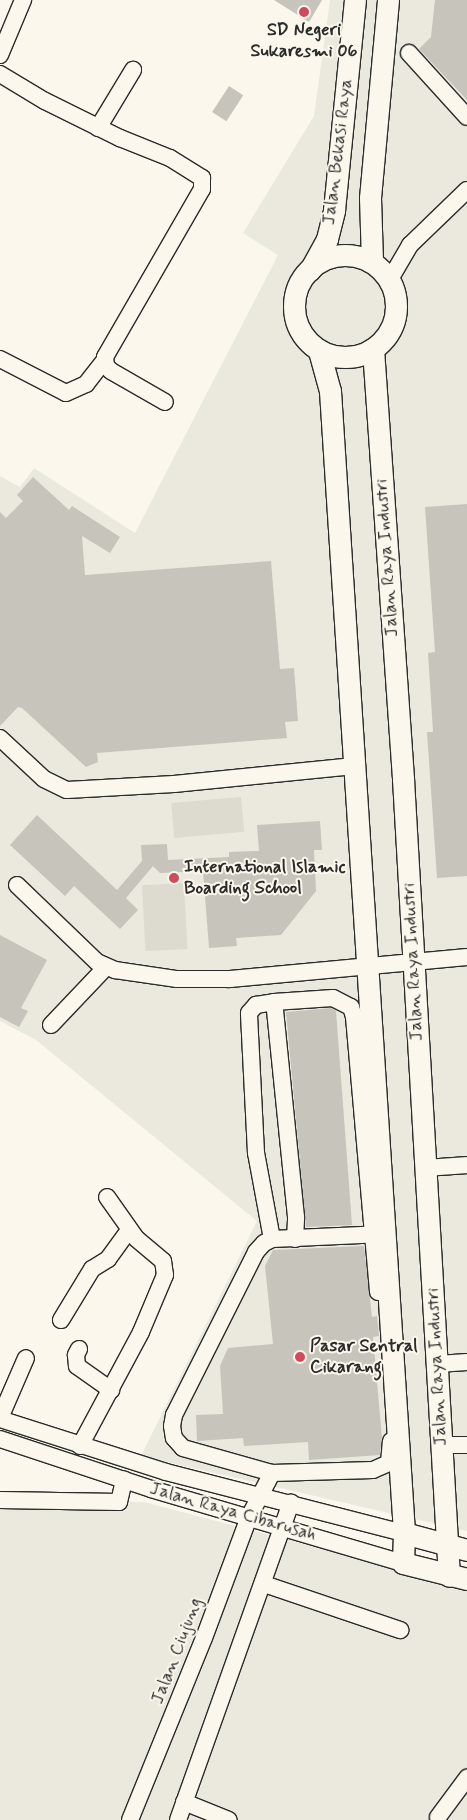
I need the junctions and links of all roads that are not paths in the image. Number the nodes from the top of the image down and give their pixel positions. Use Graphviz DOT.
graph roads {
  1 [pos="22,0"];
  2 [pos="355,0"];
  3 [pos="388,0"];
  4 [pos="409,53"];
  5 [pos="0,55"];
  6 [pos="133,70"];
  7 [pos="0,74"];
  8 [pos="467,117"];
  9 [pos="98,128"];
  10 [pos="467,190"];
  11 [pos="372,261"];
  12 [pos="309,270"];
  13 [pos="389,280"];
  14 [pos="373,349"];
  15 [pos="320,350"];
  16 [pos="0,358"];
  17 [pos="104,361"];
  18 [pos="165,402"];
  19 [pos="3,746"];
  20 [pos="354,766"];
  21 [pos="17,885"];
  22 [pos="467,957"];
  23 [pos="413,963"];
  24 [pos="367,965"];
  25 [pos="105,968"];
  26 [pos="274,1002"];
  27 [pos="52,1024"];
  28 [pos="467,1165"];
  29 [pos="426,1168"];
  30 [pos="107,1197"];
  31 [pos="129,1230"];
  32 [pos="379,1234"];
  33 [pos="272,1239"];
  34 [pos="295,1239"];
  35 [pos="61,1320"];
  36 [pos="79,1349"];
  37 [pos="26,1358"];
  38 [pos="467,1362"];
  39 [pos="438,1364"];
  40 [pos="110,1390"];
  41 [pos="0,1419"];
  42 [pos="0,1439"];
  43 [pos="441,1445"];
  44 [pos="467,1445"];
  45 [pos="80,1446"];
  46 [pos="272,1473"];
  47 [pos="124,1480"];
  48 [pos="259,1495"];
  49 [pos="0,1500"];
  50 [pos="291,1503"];
  51 [pos="249,1517"];
  52 [pos="283,1526"];
  53 [pos="404,1532"];
  54 [pos="458,1548"];
  55 [pos="403,1563"];
  56 [pos="458,1577"];
  57 [pos="264,1584"];
  58 [pos="400,1630"];
  59 [pos="467,1778"];
  60 [pos="184,1802"];
  61 [pos="438,1817"];
  62 [pos="130,1820"];
  63 [pos="178,1820"];
  64 [pos="229,1820"];
  1 -- 5 [label="street"];
  2 -- 12 [label="main road, Jalan Bekasi Raya"];
  3 -- 11 [label="main road, Jalan Bekasi Raya"];
  4 -- 8 [label="street"];
  6 -- 9 [label="street"];
  7 -- 9 [label="street"];
  9 -- 17 [label="street"];
  10 -- 13 [label="street"];
  11 -- 12 [label="main road"];
  11 -- 13 [label="main road"];
  12 -- 15 [label="main road"];
  13 -- 14 [label="main road"];
  14 -- 15 [label="main road"];
  14 -- 23 [label="main road, Jalan Raya Industri"];
  15 -- 20 [label="main road"];
  16 -- 17 [label="street"];
  17 -- 18 [label="street"];
  19 -- 20 [label="street"];
  20 -- 24 [label="main road"];
  21 -- 25 [label="street"];
  22 -- 23 [label="street"];
  23 -- 24 [label="street"];
  23 -- 29 [label="main road, Jalan Raya Industri"];
  24 -- 25 [label="street"];
  24 -- 32 [label="main road"];
  25 -- 27 [label="street"];
  26 -- 32 [label="street"];
  26 -- 33 [label="street"];
  26 -- 34 [label="street"];
  28 -- 29 [label="street"];
  29 -- 39 [label="main road, Jalan Raya Industri"];
  30 -- 31 [label="street"];
  31 -- 35 [label="street"];
  31 -- 40 [label="street"];
  32 -- 34 [label="street"];
  32 -- 46 [label="street"];
  32 -- 53 [label="main road"];
  33 -- 34 [label="street"];
  33 -- 46 [label="street"];
  36 -- 40 [label="street"];
  37 -- 41 [label="street"];
  38 -- 39 [label="street"];
  39 -- 43 [label="main road, Jalan Raya Industri"];
  40 -- 45 [label="street"];
  41 -- 45 [label="street, Jalan Raya Cibarusah"];
  42 -- 47 [label="street, Jalan Raya Cibarusah"];
  43 -- 44 [label="street"];
  43 -- 54 [label="main road, Jalan Raya Industri"];
  45 -- 48 [label="street, Jalan Raya Cibarusah"];
  46 -- 48 [label="street, Jalan Ciujung"];
  47 -- 49 [label="street"];
  47 -- 51 [label="street, Jalan Raya Cibarusah"];
  48 -- 50 [label="street, Jalan Raya Cibarusah"];
  48 -- 51 [label="street, Jalan Ciujung"];
  50 -- 52 [label="street"];
  50 -- 53 [label="street, Jalan Raya Cibarusah"];
  51 -- 52 [label="street, Jalan Raya Cibarusah"];
  51 -- 62 [label="street, Jalan Ciujung"];
  52 -- 55 [label="street, Jalan Raya Cibarusah"];
  52 -- 57 [label="street"];
  53 -- 54 [label="main road, Jalan Raya Cibarusah"];
  53 -- 55 [label="main road"];
  54 -- 56 [label="main road, Jalan Raya Industri"];
  55 -- 56 [label="main road, Jalan Raya Cibarusah"];
  57 -- 58 [label="street"];
  57 -- 60 [label="street"];
  59 -- 61 [label="street"];
  60 -- 63 [label="street"];
  60 -- 64 [label="street"];
}
